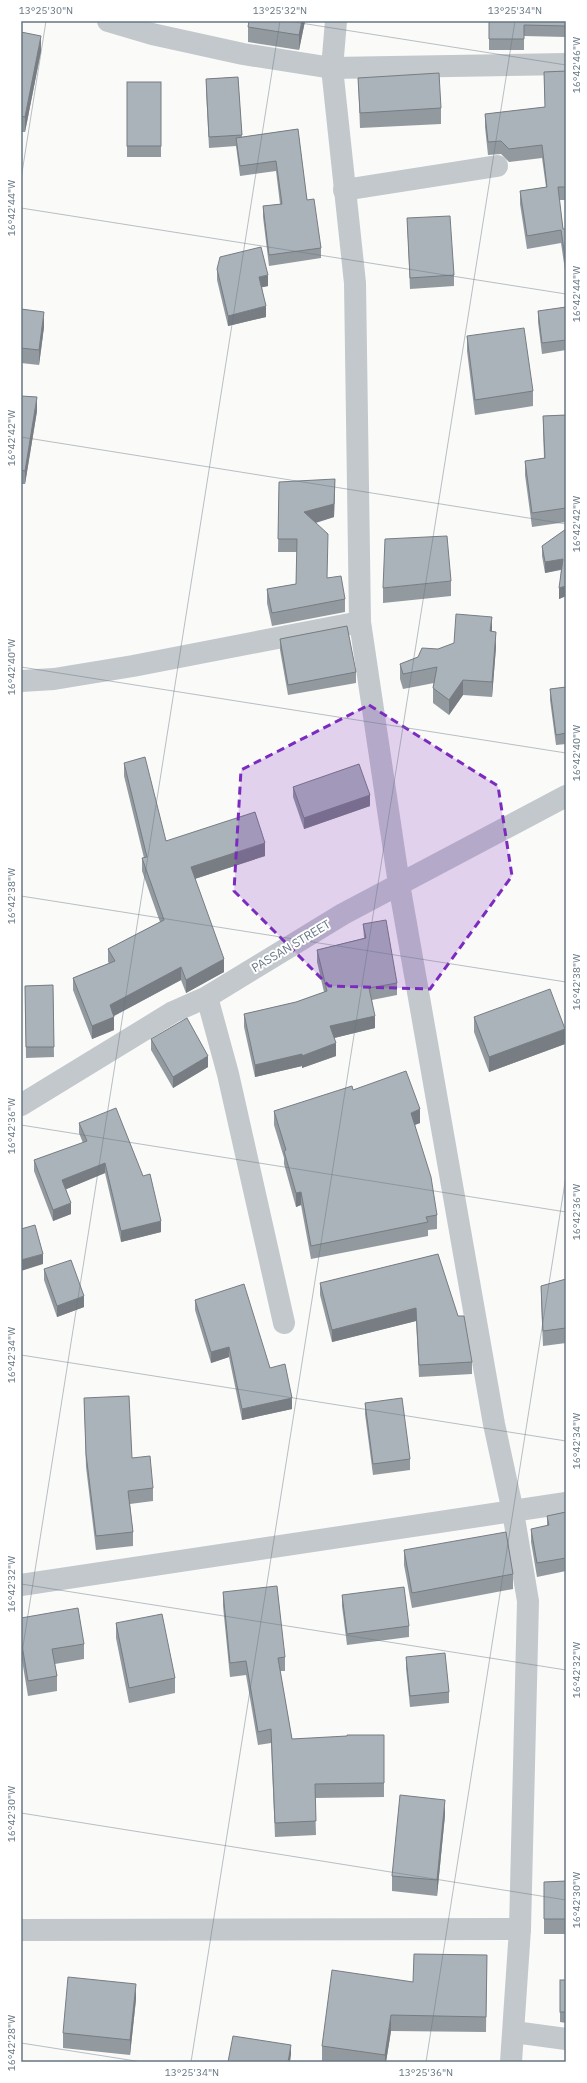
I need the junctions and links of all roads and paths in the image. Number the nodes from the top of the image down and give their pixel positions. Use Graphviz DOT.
graph roads {
  1 [pos="108,21"];
  2 [pos="336,21"];
  3 [pos="566,64"];
  4 [pos="332,68"];
  5 [pos="497,166"];
  6 [pos="344,190"];
  7 [pos="360,622"];
  8 [pos="21,681"];
  9 [pos="566,796"];
  10 [pos="399,884"];
  11 [pos="207,997"];
  12 [pos="21,1105"];
  13 [pos="284,1323"];
  14 [pos="566,1503"];
  15 [pos="513,1512"];
  16 [pos="21,1585"];
  17 [pos="520,1929"];
  18 [pos="21,1930"];
  19 [pos="514,2032"];
  20 [pos="566,2039"];
  21 [pos="511,2062"];
  1 -- 4 [label="street"];
  2 -- 4 [label="street"];
  3 -- 4 [label="street"];
  4 -- 6 [label="street"];
  5 -- 6 [label="street"];
  6 -- 7 [label="street"];
  7 -- 8 [label="street"];
  7 -- 10 [label="street"];
  9 -- 10 [label="street, PASSAN STREET"];
  10 -- 11 [label="street, PASSAN STREET"];
  10 -- 15 [label="street"];
  11 -- 12 [label="street, PASSAN STREET"];
  11 -- 13 [label="street"];
  14 -- 15 [label="street"];
  15 -- 16 [label="street"];
  15 -- 17 [label="street"];
  17 -- 18 [label="street"];
  17 -- 19 [label="street"];
  19 -- 20 [label="street"];
  19 -- 21 [label="street"];
}
